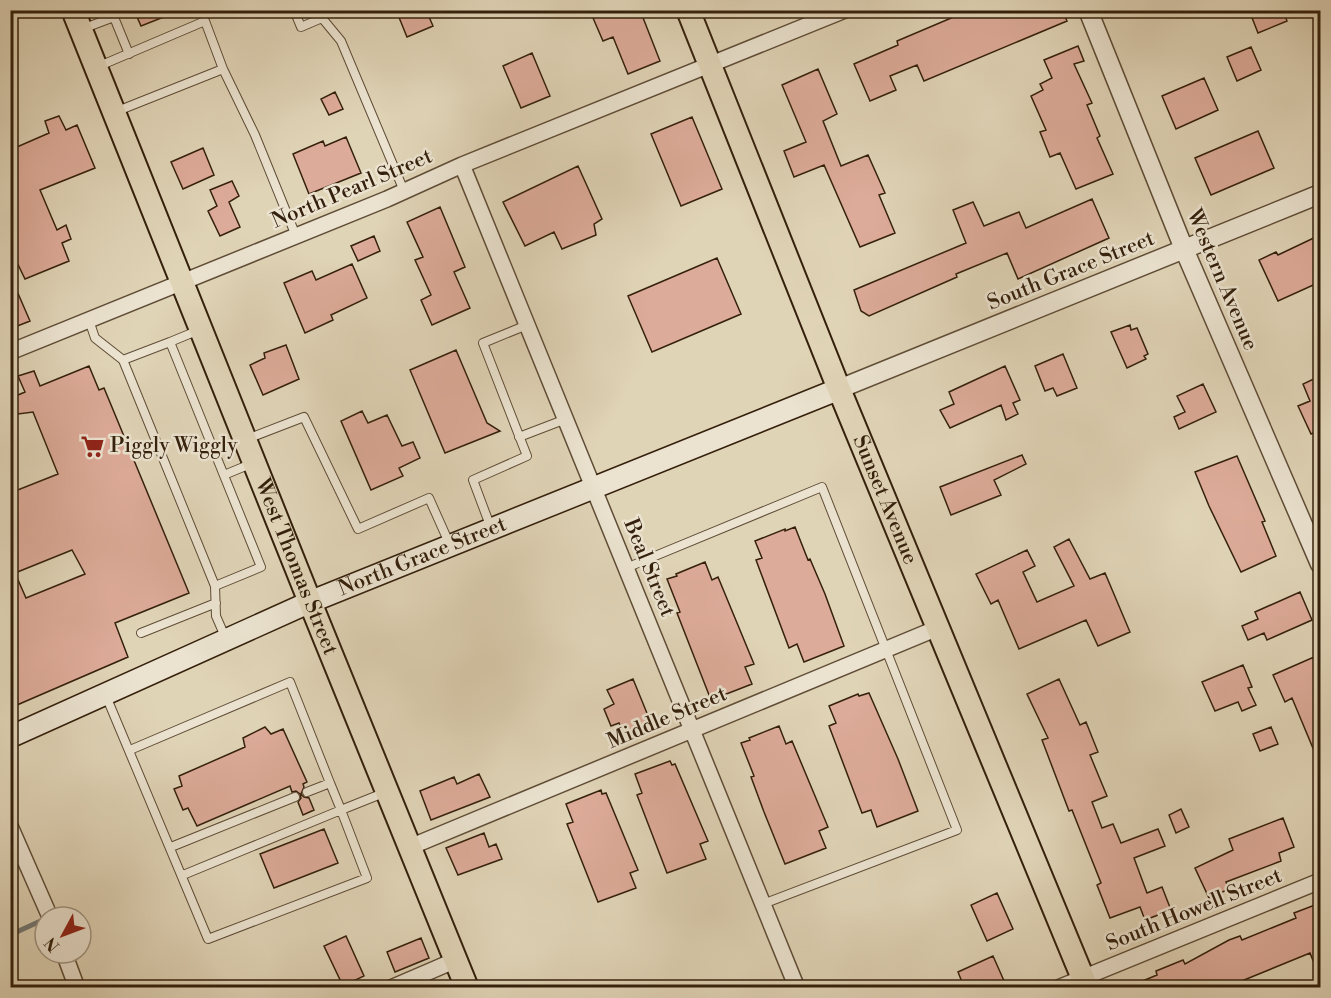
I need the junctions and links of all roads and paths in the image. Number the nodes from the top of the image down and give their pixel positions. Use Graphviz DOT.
graph roads {
  1 [pos="294,10"];
  2 [pos="688,10"];
  3 [pos="845,10"];
  4 [pos="1088,10"];
  5 [pos="113,14"];
  6 [pos="321,14"];
  7 [pos="809,17"];
  8 [pos="77,20"];
  9 [pos="129,54"];
  10 [pos="710,65"];
  11 [pos="97,68"];
  12 [pos="223,69"];
  13 [pos="115,112"];
  14 [pos="462,165"];
  15 [pos="404,191"];
  16 [pos="1320,194"];
  17 [pos="296,236"];
  18 [pos="1184,249"];
  19 [pos="184,282"];
  20 [pos="89,320"];
  21 [pos="527,325"];
  22 [pos="202,328"];
  23 [pos="170,342"];
  24 [pos="10,352"];
  25 [pos="123,360"];
  26 [pos="839,389"];
  27 [pos="566,419"];
  28 [pos="519,437"];
  29 [pos="246,440"];
  30 [pos="255,462"];
  31 [pos="224,475"];
  32 [pos="594,489"];
  33 [pos="491,530"];
  34 [pos="451,546"];
  35 [pos="1320,564"];
  36 [pos="626,568"];
  37 [pos="215,585"];
  38 [pos="310,602"];
  39 [pos="216,603"];
  40 [pos="940,627"];
  41 [pos="141,633"];
  42 [pos="227,640"];
  43 [pos="886,650"];
  44 [pos="106,694"];
  45 [pos="693,730"];
  46 [pos="10,737"];
  47 [pos="130,750"];
  48 [pos="330,783"];
  49 [pos="387,791"];
  50 [pos="307,792"];
  51 [pos="295,797"];
  52 [pos="340,810"];
  53 [pos="10,826"];
  54 [pos="171,847"];
  55 [pos="410,848"];
  56 [pos="183,875"];
  57 [pos="1320,881"];
  58 [pos="763,904"];
  59 [pos="45,905"];
  60 [pos="456,960"];
  61 [pos="69,965"];
  62 [pos="1085,982"];
  63 [pos="77,987"];
  64 [pos="391,987"];
  65 [pos="467,987"];
  66 [pos="797,987"];
  67 [pos="1058,987"];
  1 -- 6 [label="lane"];
  2 -- 10 [label="main road, Sunset Avenue"];
  3 -- 7 [label="street, North Pearl Street"];
  4 -- 18 [label="street, Western Avenue"];
  5 -- 8 [label="lane"];
  5 -- 9 [label="lane"];
  6 -- 15 [label="lane"];
  7 -- 10 [label="street, North Pearl Street"];
  8 -- 11 [label="main road, West Thomas Street"];
  9 -- 11 [label="lane"];
  9 -- 12 [label="lane"];
  10 -- 14 [label="street, North Pearl Street"];
  10 -- 26 [label="main road, Sunset Avenue"];
  11 -- 13 [label="main road, West Thomas Street"];
  12 -- 13 [label="lane"];
  12 -- 17 [label="lane"];
  13 -- 19 [label="main road, West Thomas Street"];
  14 -- 15 [label="street, North Pearl Street"];
  14 -- 21 [label="street, Beal Street"];
  15 -- 17 [label="street, North Pearl Street"];
  16 -- 18 [label="street, South Grace Street"];
  17 -- 19 [label="street, North Pearl Street"];
  18 -- 26 [label="street, South Grace Street"];
  18 -- 35 [label="street, Western Avenue"];
  19 -- 20 [label="street, North Pearl Street"];
  19 -- 22 [label="main road, West Thomas Street"];
  20 -- 24 [label="street, North Pearl Street"];
  20 -- 25 [label="lane"];
  21 -- 27 [label="street, Beal Street"];
  21 -- 28 [label="lane"];
  22 -- 23 [label="lane"];
  22 -- 29 [label="main road, West Thomas Street"];
  23 -- 25 [label="lane"];
  23 -- 31 [label="lane"];
  25 -- 37 [label="lane"];
  26 -- 32 [label="main road, North Grace Street"];
  26 -- 40 [label="main road, Sunset Avenue"];
  27 -- 28 [label="lane"];
  27 -- 32 [label="street, Beal Street"];
  28 -- 33 [label="lane"];
  29 -- 30 [label="main road, West Thomas Street"];
  29 -- 34 [label="lane"];
  30 -- 31 [label="lane"];
  30 -- 38 [label="main road, West Thomas Street"];
  31 -- 37 [label="lane"];
  32 -- 33 [label="main road, North Grace Street"];
  32 -- 36 [label="street, Beal Street"];
  33 -- 34 [label="main road, North Grace Street"];
  34 -- 38 [label="main road, North Grace Street"];
  36 -- 43 [label="lane"];
  36 -- 45 [label="street, Beal Street"];
  37 -- 39 [label="lane"];
  38 -- 42 [label="main road, North Grace Street"];
  38 -- 49 [label="main road, West Thomas Street"];
  39 -- 41 [label="lane"];
  39 -- 42 [label="lane"];
  40 -- 43 [label="street, Middle Street"];
  40 -- 62 [label="main road, Sunset Avenue"];
  42 -- 44 [label="main road, North Grace Street"];
  43 -- 45 [label="street, Middle Street"];
  43 -- 58 [label="lane"];
  44 -- 46 [label="main road, North Grace Street"];
  44 -- 47 [label="lane"];
  45 -- 55 [label="street, Middle Street"];
  45 -- 58 [label="street, Beal Street"];
  47 -- 48 [label="lane"];
  47 -- 54 [label="lane"];
  48 -- 50 [label="lane"];
  48 -- 52 [label="lane"];
  49 -- 52 [label="lane"];
  49 -- 55 [label="main road, West Thomas Street"];
  51 -- 54 [label="lane"];
  52 -- 56 [label="lane"];
  52 -- 56 [label="lane"];
  53 -- 59 [label="street"];
  54 -- 56 [label="lane"];
  55 -- 60 [label="main road, West Thomas Street"];
  57 -- 62 [label="street, South Howell Street"];
  58 -- 66 [label="street, Beal Street"];
  60 -- 64 [label="street"];
  60 -- 65 [label="main road, West Thomas Street"];
  61 -- 63 [label="street"];
  62 -- 67 [label="street, South Howell Street"];
}
